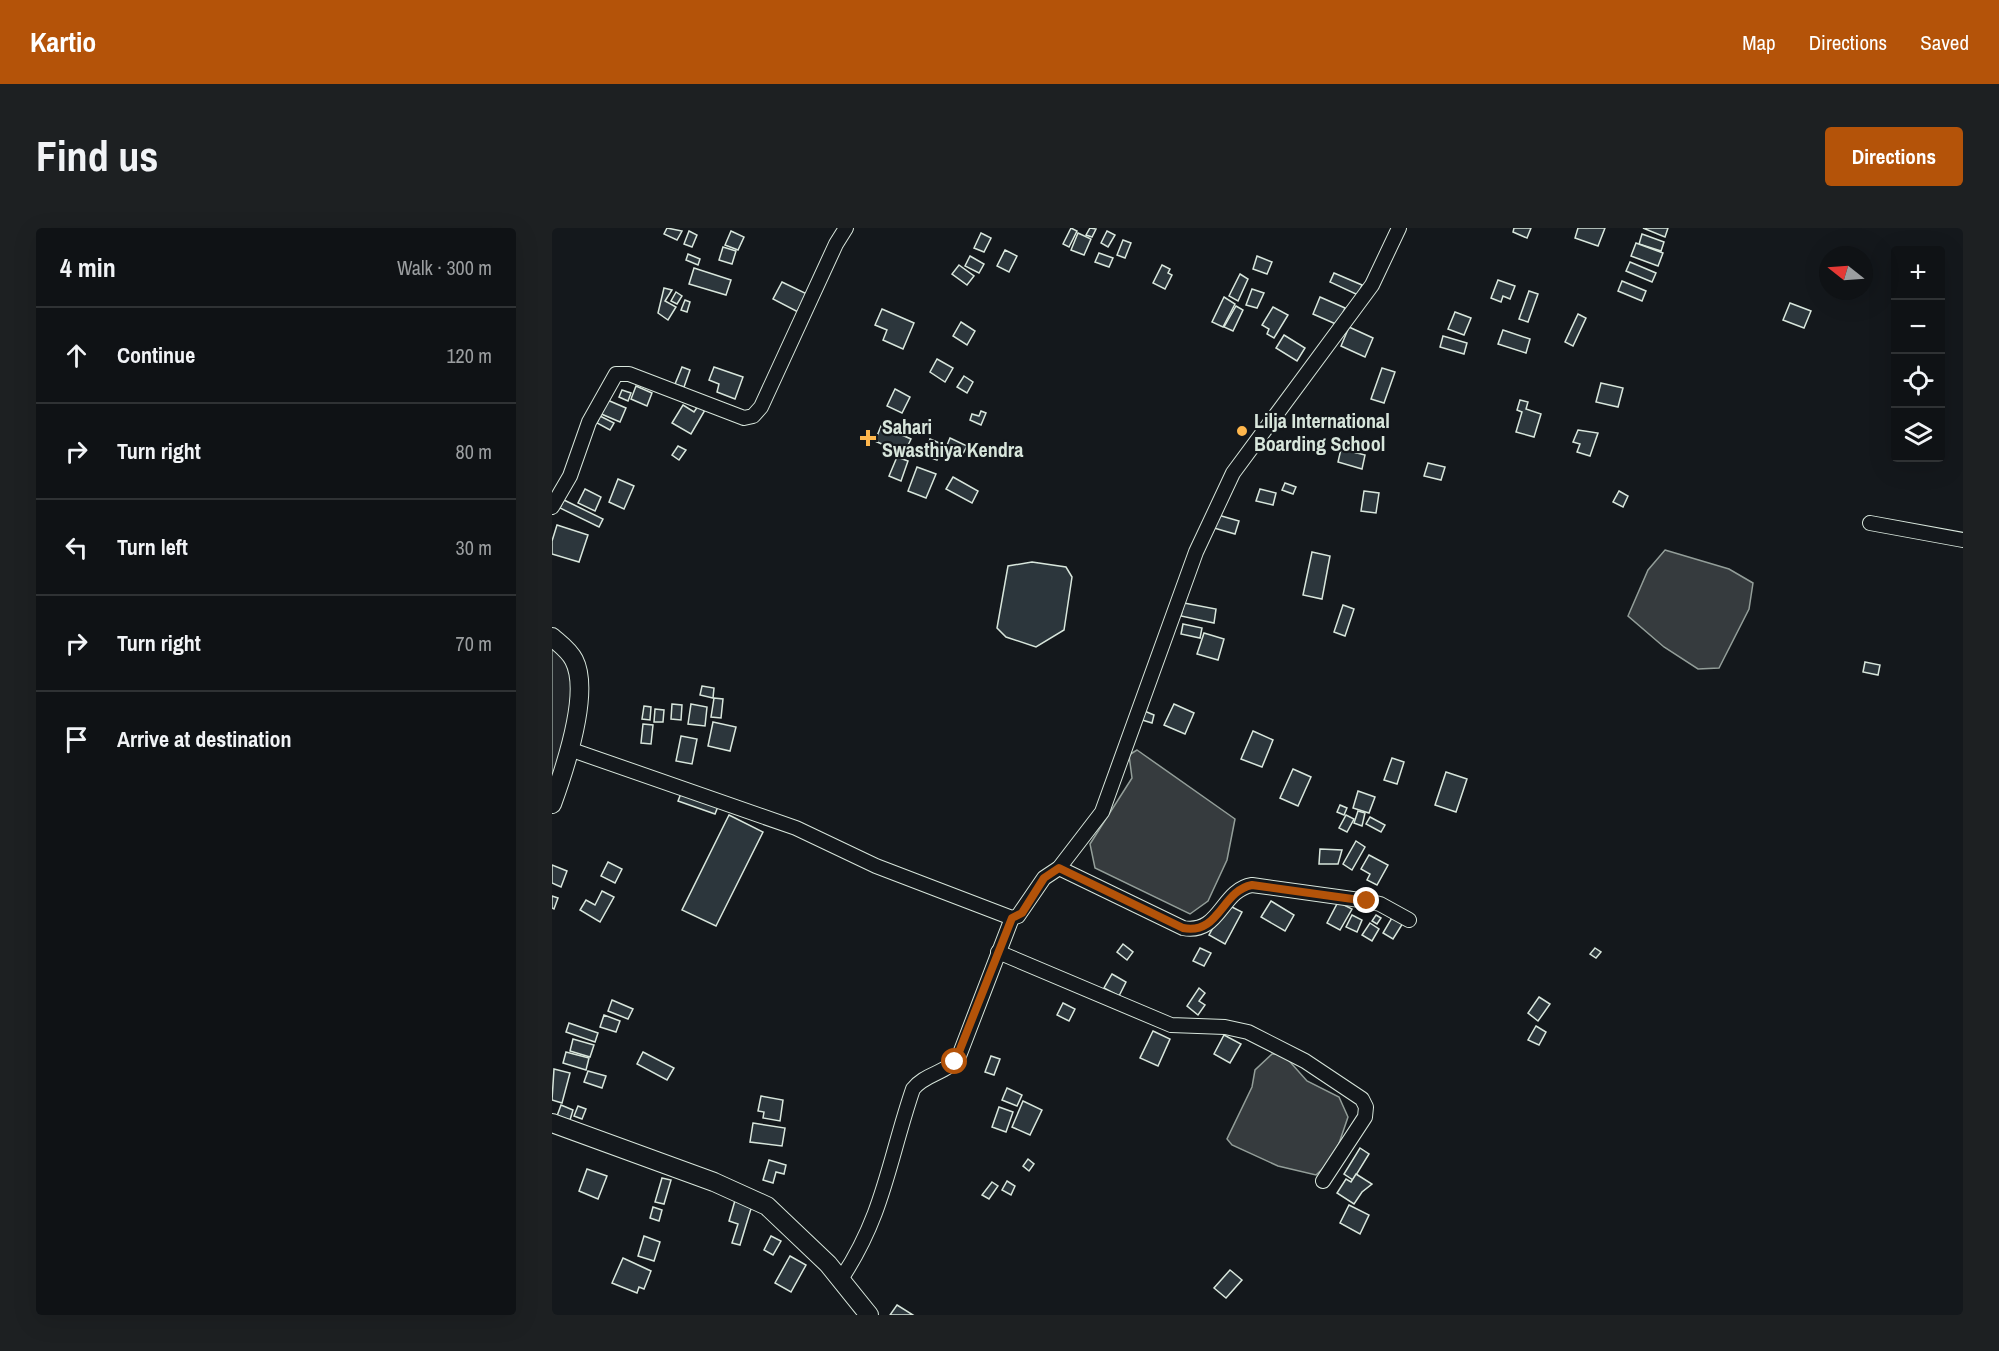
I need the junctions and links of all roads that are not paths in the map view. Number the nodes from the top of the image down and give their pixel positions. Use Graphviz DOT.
graph roads {
  1 [pos="846,228"];
  2 [pos="1399,228"];
  3 [pos="552,507"];
  4 [pos="1870,523"];
  5 [pos="1963,540"];
  6 [pos="552,637"];
  7 [pos="572,750"];
  8 [pos="552,804"];
  9 [pos="1059,868"];
  10 [pos="1012,918"];
  11 [pos="1408,920"];
  12 [pos="998,952"];
  13 [pos="552,1123"];
  14 [pos="1323,1181"];
  15 [pos="841,1279"];
  16 [pos="869,1315"];
  1 -- 3 [label="street"];
  2 -- 9 [label="street"];
  4 -- 5 [label="street"];
  6 -- 7 [label="main road"];
  7 -- 8 [label="main road"];
  7 -- 10 [label="street"];
  9 -- 10 [label="street"];
  9 -- 11 [label="street"];
  10 -- 12 [label="street"];
  12 -- 14 [label="street"];
  12 -- 15 [label="street"];
  13 -- 15 [label="main road"];
  15 -- 16 [label="main road"];
}
